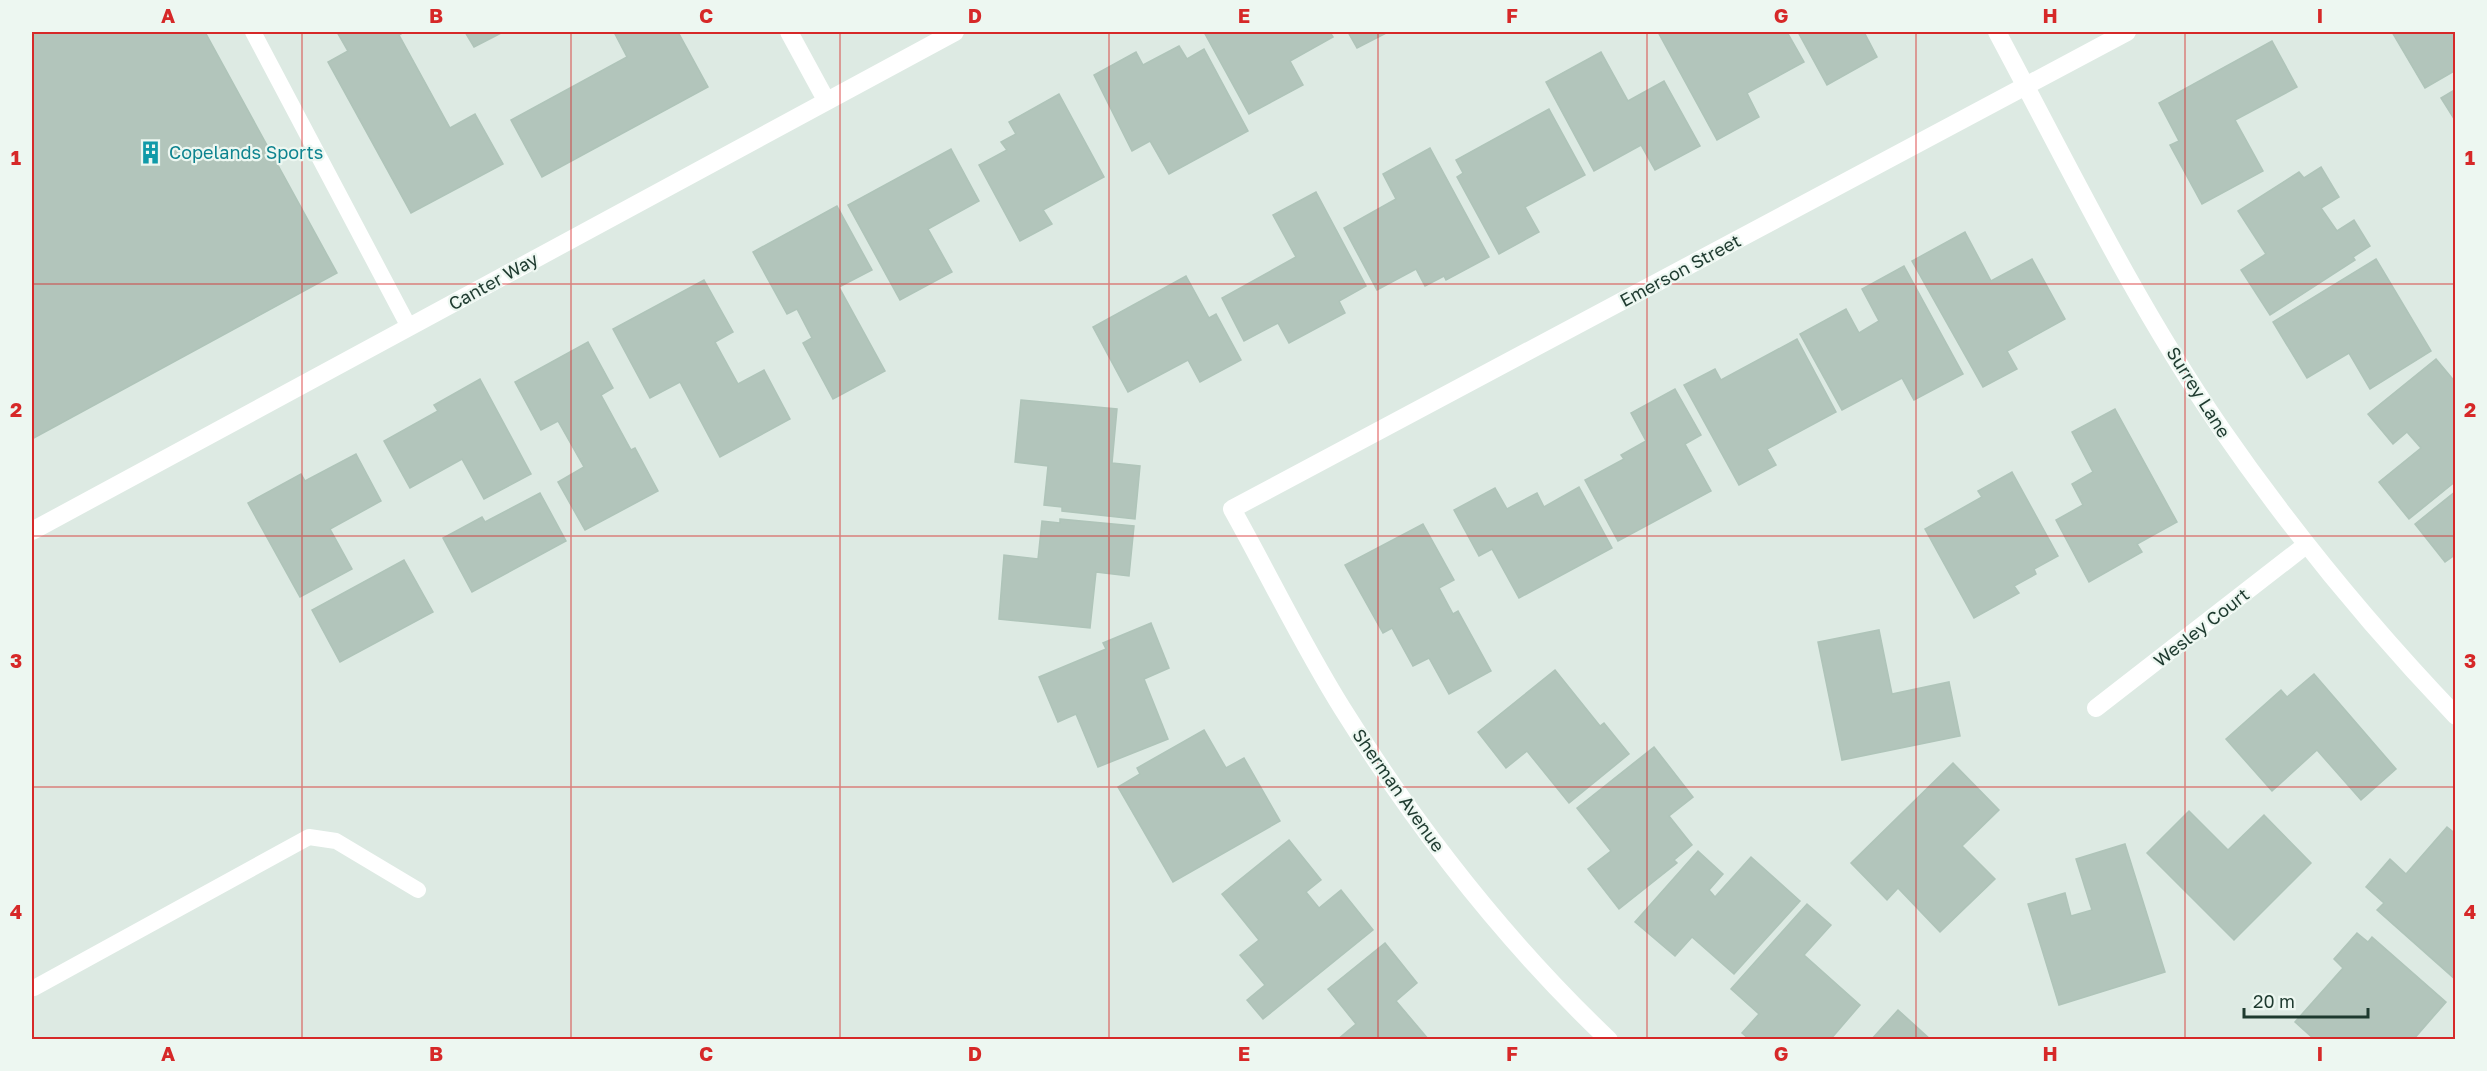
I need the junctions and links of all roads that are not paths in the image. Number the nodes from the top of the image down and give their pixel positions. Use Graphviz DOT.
graph roads {
  1 [pos="253,32"];
  2 [pos="789,32"];
  3 [pos="955,32"];
  4 [pos="1997,32"];
  5 [pos="2127,32"];
  6 [pos="2026,86"];
  7 [pos="826,100"];
  8 [pos="409,327"];
  9 [pos="1232,509"];
  10 [pos="32,531"];
  11 [pos="2306,545"];
  12 [pos="2096,708"];
  13 [pos="2456,716"];
  14 [pos="418,890"];
  15 [pos="34,988"];
  16 [pos="1610,1040"];
  1 -- 8 [label="lane"];
  2 -- 7 [label="street"];
  3 -- 7 [label="street, Canter Way"];
  4 -- 6 [label="street, Surrey Lane"];
  5 -- 6 [label="street, Emerson Street"];
  6 -- 9 [label="street, Emerson Street"];
  6 -- 11 [label="street, Surrey Lane"];
  7 -- 8 [label="street, Canter Way"];
  8 -- 10 [label="street, Canter Way"];
  9 -- 16 [label="street, Sherman Avenue"];
  11 -- 12 [label="street, Wesley Court"];
  11 -- 13 [label="street, Surrey Lane"];
  14 -- 15 [label="lane"];
}
